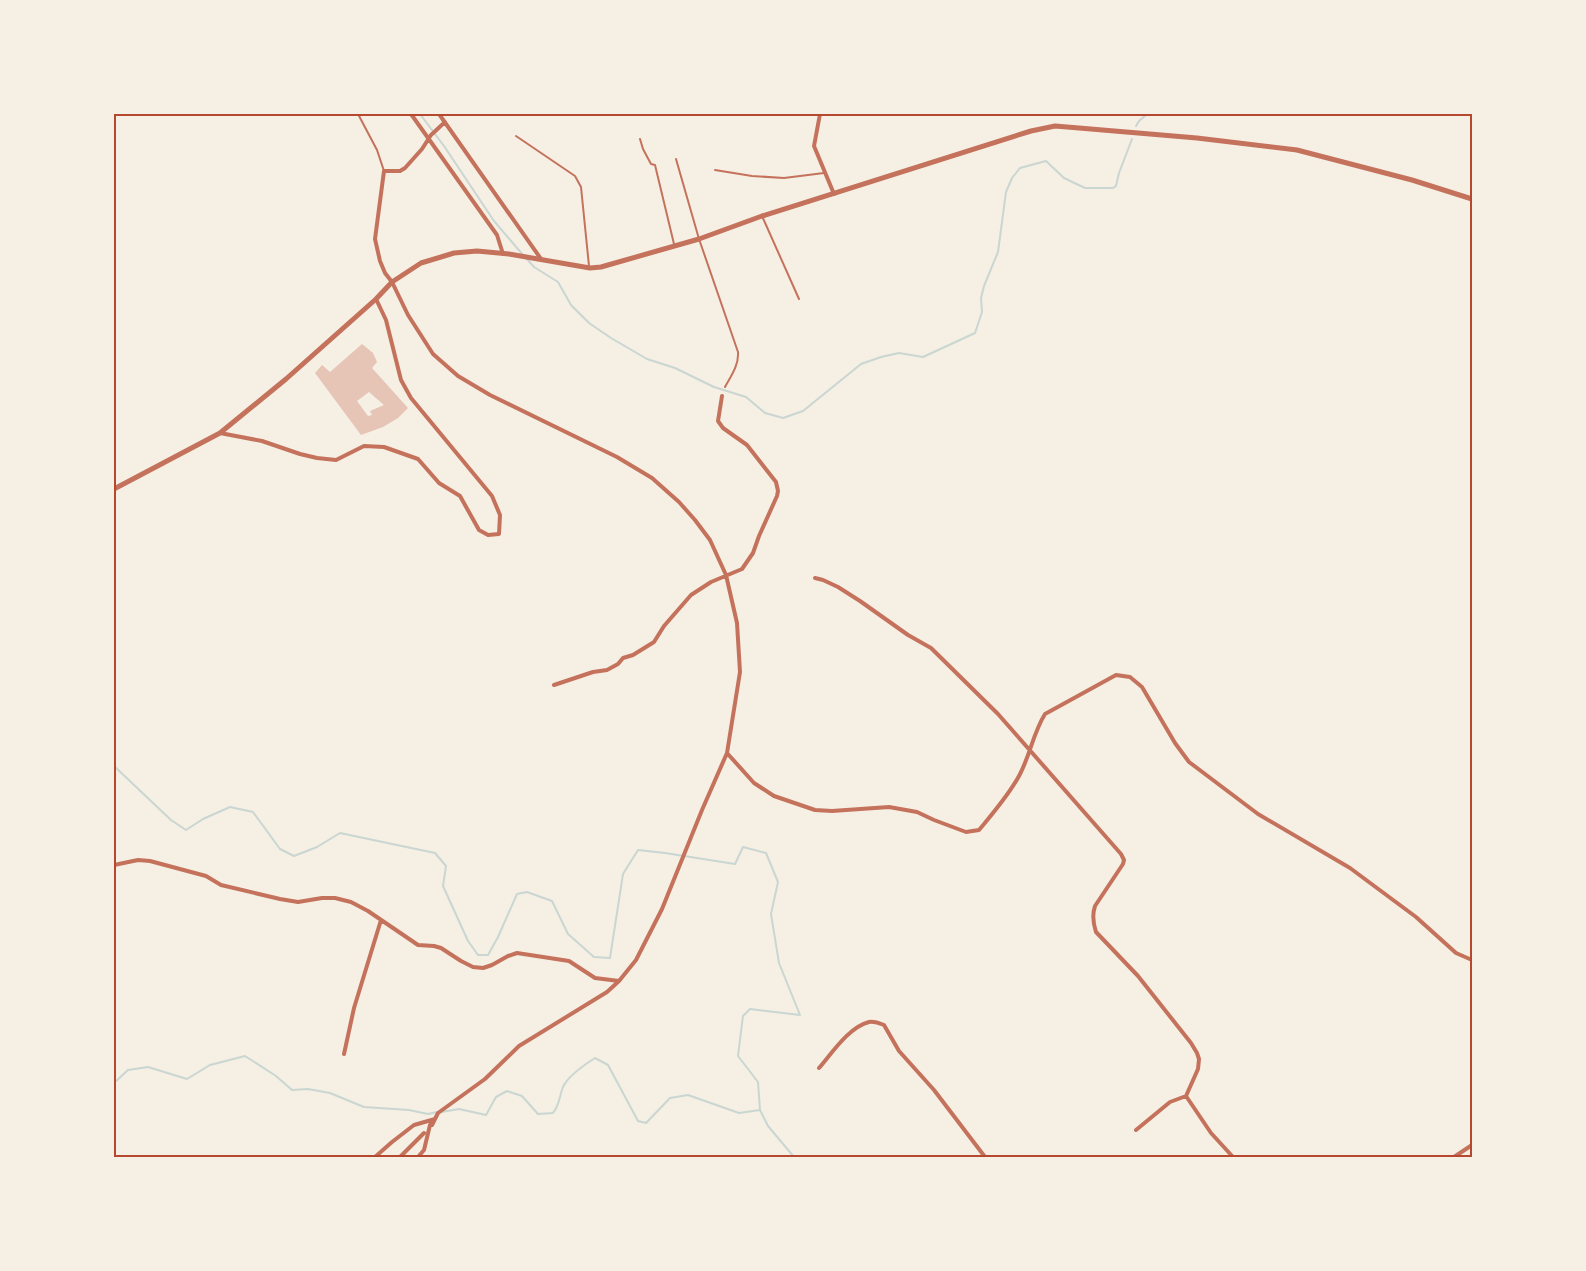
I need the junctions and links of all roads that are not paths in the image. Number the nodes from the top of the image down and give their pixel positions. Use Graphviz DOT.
graph roads {
  1 [pos="358,114"];
  2 [pos="411,114"];
  3 [pos="439,114"];
  4 [pos="820,114"];
  5 [pos="445,122"];
  6 [pos="516,136"];
  7 [pos="430,137"];
  8 [pos="640,139"];
  9 [pos="676,159"];
  10 [pos="715,170"];
  11 [pos="384,171"];
  12 [pos="824,173"];
  13 [pos="834,194"];
  14 [pos="1472,200"];
  15 [pos="762,216"];
  16 [pos="699,239"];
  17 [pos="674,246"];
  18 [pos="506,254"];
  19 [pos="542,260"];
  20 [pos="590,268"];
  21 [pos="392,282"];
  22 [pos="376,299"];
  23 [pos="799,299"];
  24 [pos="725,387"];
  25 [pos="722,396"];
  26 [pos="220,433"];
  27 [pos="114,489"];
  28 [pos="726,576"];
  29 [pos="815,578"];
  30 [pos="554,685"];
  31 [pos="1029,750"];
  32 [pos="727,753"];
  33 [pos="114,865"];
  34 [pos="381,920"];
  35 [pos="1472,960"];
  36 [pos="619,981"];
  37 [pos="344,1054"];
  38 [pos="819,1068"];
  39 [pos="1186,1096"];
  40 [pos="435,1119"];
  41 [pos="432,1125"];
  42 [pos="1136,1130"];
  43 [pos="424,1133"];
  44 [pos="1472,1145"];
  45 [pos="375,1157"];
  46 [pos="400,1157"];
  47 [pos="418,1157"];
  48 [pos="985,1157"];
  49 [pos="1233,1157"];
  50 [pos="1454,1157"];
  1 -- 11 [label="lane"];
  2 -- 7 [label="street"];
  3 -- 5 [label="street"];
  4 -- 12 [label="street"];
  5 -- 7 [label="street"];
  5 -- 19 [label="street"];
  6 -- 20 [label="lane"];
  7 -- 11 [label="street"];
  7 -- 18 [label="street"];
  8 -- 17 [label="lane"];
  9 -- 16 [label="lane"];
  10 -- 12 [label="lane"];
  11 -- 21 [label="street"];
  12 -- 13 [label="street"];
  13 -- 14 [label="street"];
  13 -- 15 [label="street"];
  15 -- 16 [label="street"];
  15 -- 23 [label="lane"];
  16 -- 17 [label="street"];
  16 -- 24 [label="lane"];
  17 -- 20 [label="street"];
  18 -- 19 [label="street"];
  18 -- 21 [label="street"];
  19 -- 20 [label="street"];
  21 -- 22 [label="street"];
  21 -- 28 [label="street"];
  22 -- 26 [label="street"];
  22 -- 26 [label="street"];
  25 -- 28 [label="street"];
  26 -- 27 [label="street"];
  28 -- 30 [label="street"];
  28 -- 32 [label="street"];
  29 -- 31 [label="street"];
  31 -- 32 [label="street"];
  31 -- 35 [label="street"];
  31 -- 39 [label="street"];
  32 -- 36 [label="street"];
  33 -- 34 [label="street"];
  34 -- 36 [label="street"];
  34 -- 37 [label="street"];
  36 -- 40 [label="street"];
  38 -- 48 [label="street"];
  39 -- 42 [label="street"];
  39 -- 49 [label="street"];
  40 -- 41 [label="street"];
  40 -- 45 [label="street"];
  40 -- 47 [label="street"];
  43 -- 46 [label="street"];
  44 -- 50 [label="street"];
}
